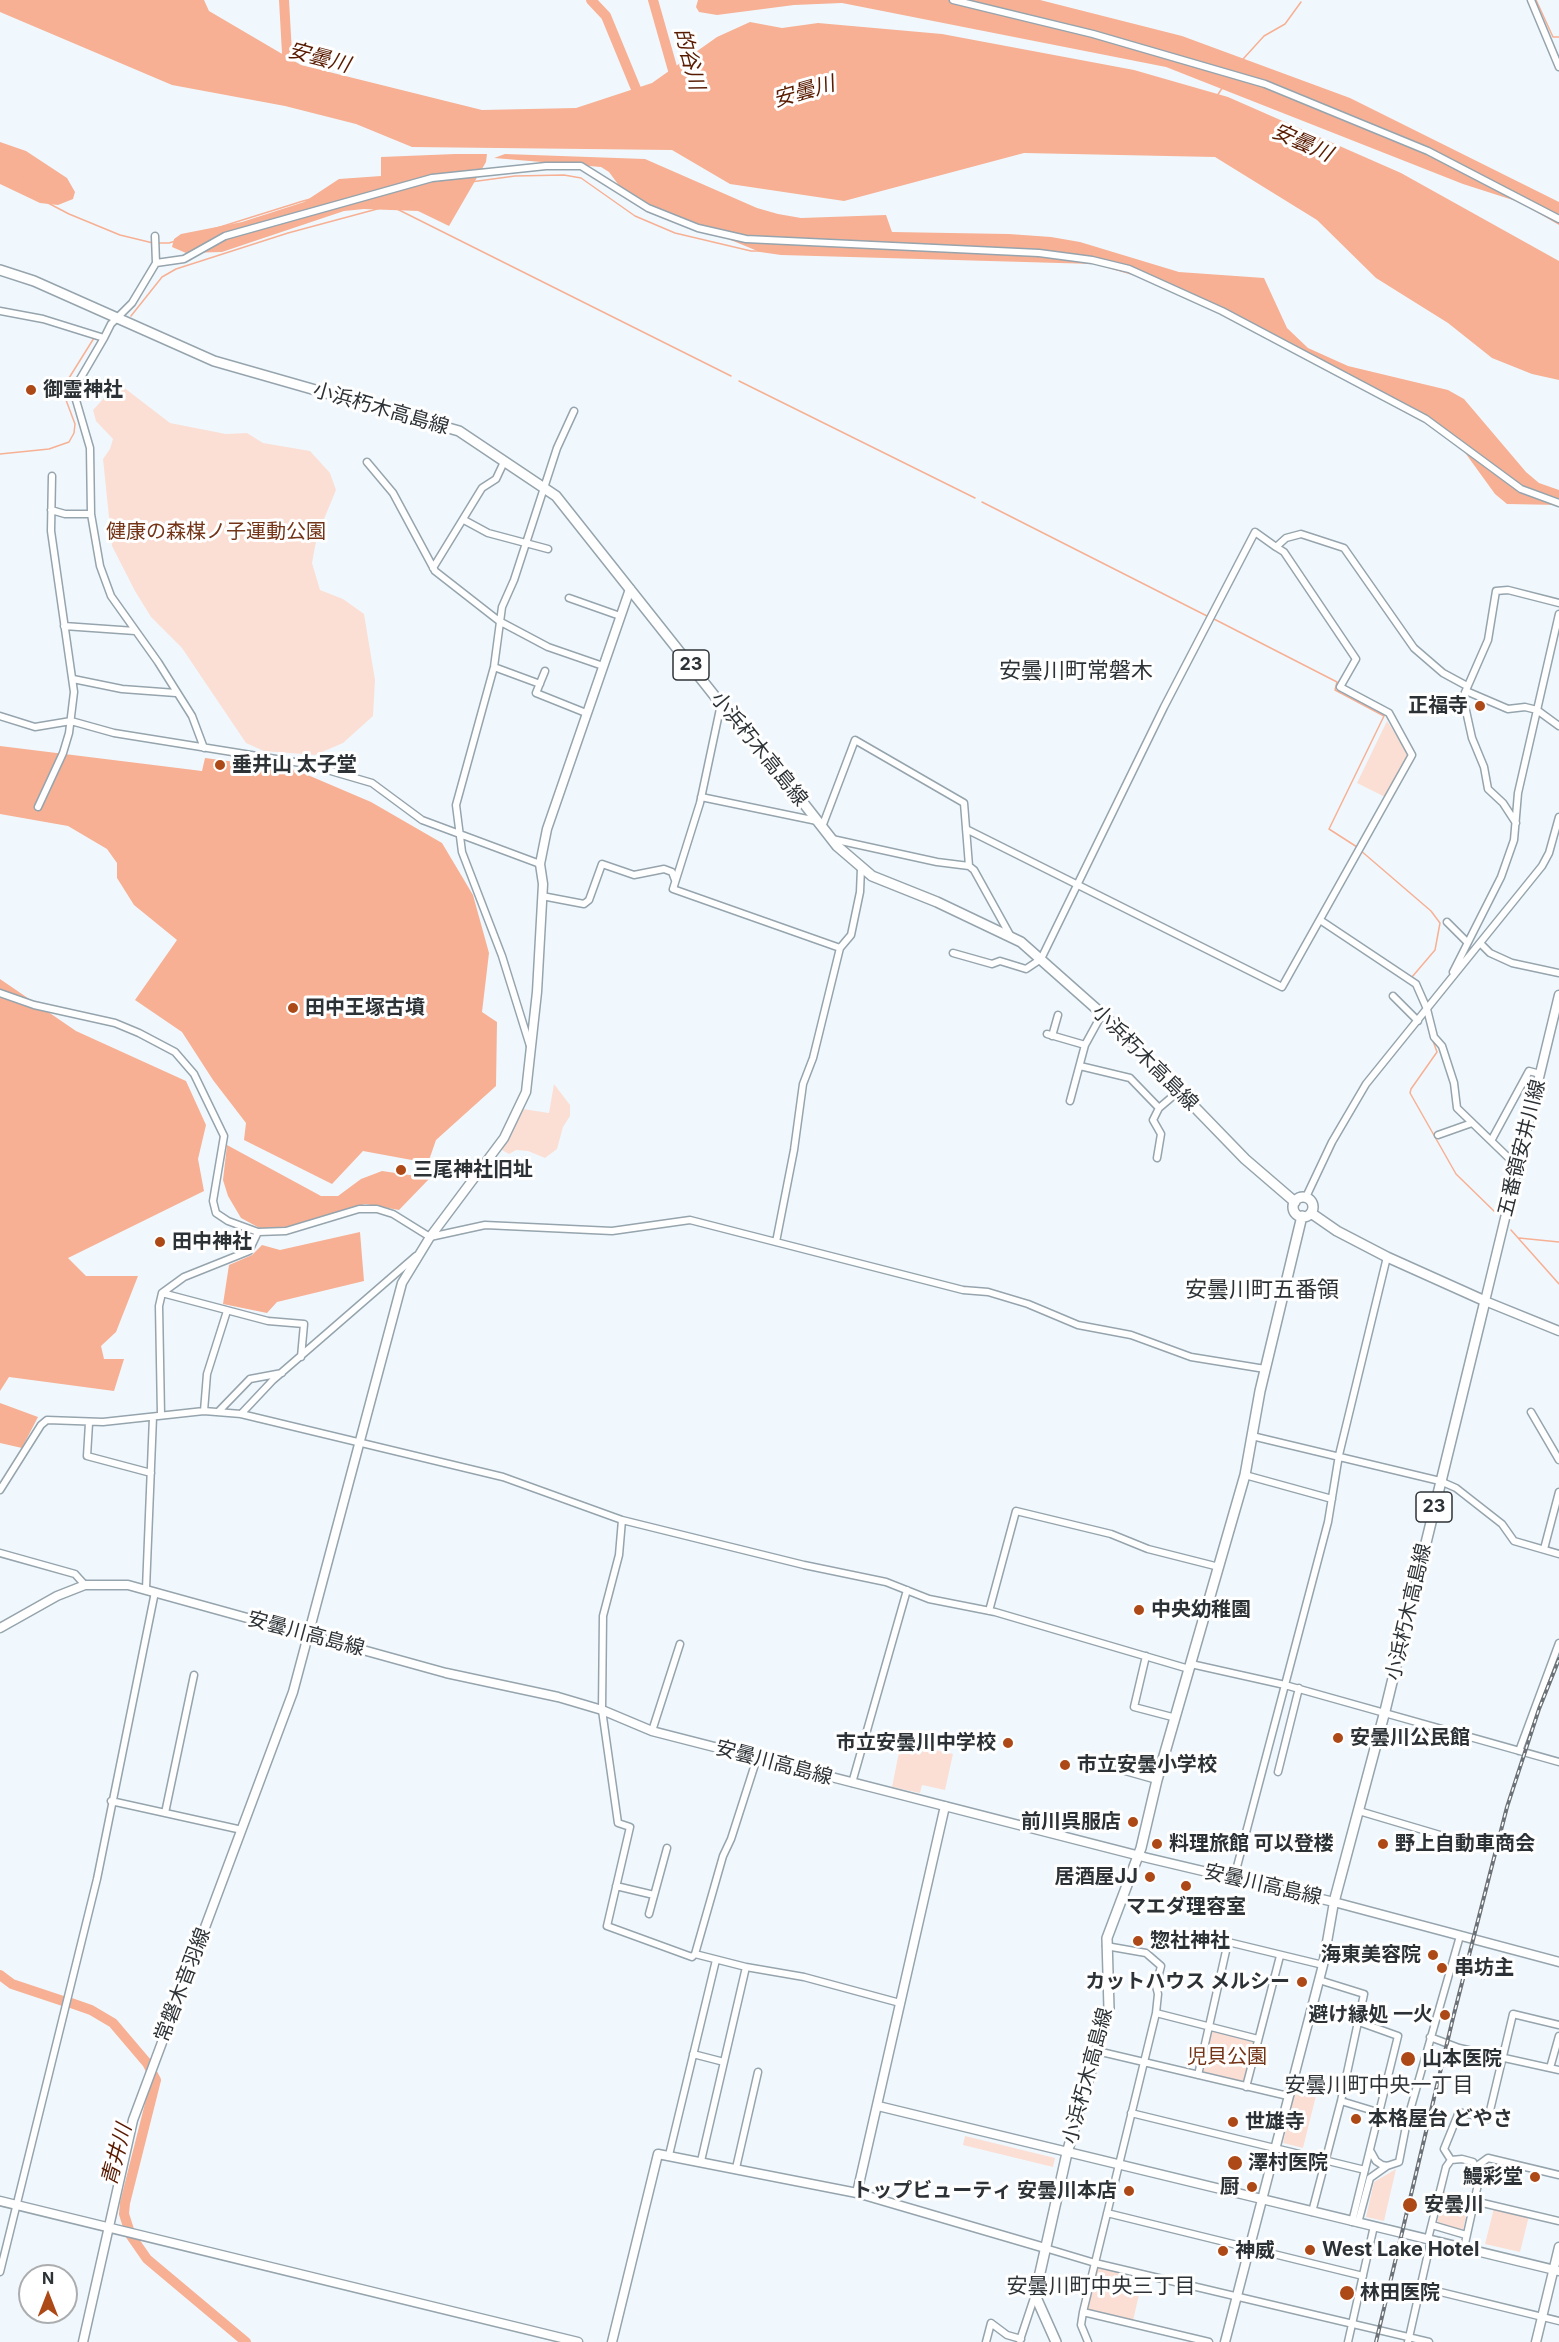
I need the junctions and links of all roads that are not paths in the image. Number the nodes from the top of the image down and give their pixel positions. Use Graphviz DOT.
graph roads {
  1 [pos="953,0"];
  2 [pos="1531,0"];
  3 [pos="1559,67"];
  4 [pos="1559,219"];
  5 [pos="155,236"];
  6 [pos="156,263"];
  7 [pos="0,270"];
  8 [pos="0,311"];
  9 [pos="116,319"];
  10 [pos="104,338"];
  11 [pos="574,411"];
  12 [pos="367,462"];
  13 [pos="504,462"];
  14 [pos="52,476"];
  15 [pos="543,488"];
  16 [pos="1559,503"];
  17 [pos="51,510"];
  18 [pos="91,514"];
  19 [pos="464,520"];
  20 [pos="526,543"];
  21 [pos="1276,547"];
  22 [pos="548,549"];
  23 [pos="433,568"];
  24 [pos="630,589"];
  25 [pos="569,598"];
  26 [pos="1559,603"];
  27 [pos="1559,614"];
  28 [pos="620,616"];
  29 [pos="499,621"];
  30 [pos="64,626"];
  31 [pos="135,632"];
  32 [pos="603,666"];
  33 [pos="494,667"];
  34 [pos="545,670"];
  35 [pos="73,679"];
  36 [pos="540,684"];
  37 [pos="1466,689"];
  38 [pos="176,693"];
  39 [pos="721,704"];
  40 [pos="1537,710"];
  41 [pos="586,713"];
  42 [pos="0,716"];
  43 [pos="71,721"];
  44 [pos="1559,726"];
  45 [pos="204,748"];
  46 [pos="701,797"];
  47 [pos="38,807"];
  48 [pos="1559,817"];
  49 [pos="1516,823"];
  50 [pos="819,824"];
  51 [pos="966,829"];
  52 [pos="458,834"];
  53 [pos="1556,837"];
  54 [pos="831,839"];
  55 [pos="540,864"];
  56 [pos="969,866"];
  57 [pos="861,867"];
  58 [pos="675,880"];
  59 [pos="1077,885"];
  60 [pos="542,896"];
  61 [pos="1320,920"];
  62 [pos="1447,922"];
  63 [pos="1010,936"];
  64 [pos="1467,942"];
  65 [pos="1480,943"];
  66 [pos="840,948"];
  67 [pos="953,953"];
  68 [pos="1041,959"];
  69 [pos="1559,973"];
  70 [pos="1451,978"];
  71 [pos="0,993"];
  72 [pos="1559,995"];
  73 [pos="1393,996"];
  74 [pos="1427,1009"];
  75 [pos="1102,1014"];
  76 [pos="1058,1015"];
  77 [pos="1418,1021"];
  78 [pos="1085,1045"];
  79 [pos="532,1052"];
  80 [pos="1080,1066"];
  81 [pos="1540,1074"];
  82 [pos="1179,1091"];
  83 [pos="1070,1101"];
  84 [pos="1159,1108"];
  85 [pos="1472,1123"];
  86 [pos="1438,1136"];
  87 [pos="1491,1141"];
  88 [pos="1157,1158"];
  89 [pos="1517,1166"];
  90 [pos="1306,1197"];
  91 [pos="1295,1202"];
  92 [pos="1306,1215"];
  93 [pos="258,1232"];
  94 [pos="430,1237"];
  95 [pos="776,1242"];
  96 [pos="422,1251"];
  97 [pos="1387,1257"];
  98 [pos="162,1293"];
  99 [pos="1485,1300"];
  100 [pos="227,1311"];
  101 [pos="1559,1331"];
  102 [pos="301,1357"];
  103 [pos="1265,1370"];
  104 [pos="283,1372"];
  105 [pos="204,1411"];
  106 [pos="219,1411"];
  107 [pos="1531,1412"];
  108 [pos="241,1414"];
  109 [pos="162,1415"];
  110 [pos="153,1417"];
  111 [pos="88,1423"];
  112 [pos="1252,1436"];
  113 [pos="358,1441"];
  114 [pos="1339,1455"];
  115 [pos="1559,1460"];
  116 [pos="151,1473"];
  117 [pos="1245,1475"];
  118 [pos="1440,1481"];
  119 [pos="0,1490"];
  120 [pos="1559,1492"];
  121 [pos="1332,1499"];
  122 [pos="622,1520"];
  123 [pos="1544,1549"];
  124 [pos="0,1552"];
  125 [pos="1559,1554"];
  126 [pos="1219,1567"];
  127 [pos="85,1585"];
  128 [pos="146,1589"];
  129 [pos="908,1590"];
  130 [pos="155,1592"];
  131 [pos="989,1611"];
  132 [pos="0,1628"];
  133 [pos="306,1635"];
  134 [pos="1559,1643"];
  135 [pos="680,1644"];
  136 [pos="1146,1656"];
  137 [pos="1190,1667"];
  138 [pos="194,1674"];
  139 [pos="1285,1685"];
  140 [pos="1299,1688"];
  141 [pos="602,1710"];
  142 [pos="1385,1711"];
  143 [pos="1176,1718"];
  144 [pos="652,1731"];
  145 [pos="1519,1751"];
  146 [pos="757,1758"];
  147 [pos="1559,1762"];
  148 [pos="1118,1769"];
  149 [pos="1278,1772"];
  150 [pos="1157,1780"];
  151 [pos="852,1783"];
  152 [pos="111,1801"];
  153 [pos="945,1806"];
  154 [pos="1359,1811"];
  155 [pos="165,1813"];
  156 [pos="242,1830"];
  157 [pos="1450,1839"];
  158 [pos="667,1848"];
  159 [pos="1138,1855"];
  160 [pos="1234,1878"];
  161 [pos="616,1886"];
  162 [pos="654,1895"];
  163 [pos="1334,1902"];
  164 [pos="649,1914"];
  165 [pos="1460,1936"];
  166 [pos="1106,1946"];
  167 [pos="696,1954"];
  168 [pos="1280,1956"];
  169 [pos="716,1960"];
  170 [pos="1559,1962"];
  171 [pos="1323,1965"];
  172 [pos="746,1967"];
  173 [pos="1319,1980"];
  174 [pos="900,2003"];
  175 [pos="1156,2013"];
  176 [pos="1359,2022"];
  177 [pos="1559,2025"];
  178 [pos="1209,2026"];
  179 [pos="1559,2036"];
  180 [pos="1430,2037"];
  181 [pos="1258,2039"];
  182 [pos="1097,2051"];
  183 [pos="693,2054"];
  184 [pos="1503,2058"];
  185 [pos="724,2062"];
  186 [pos="1143,2062"];
  187 [pos="1550,2068"];
  188 [pos="1559,2070"];
  189 [pos="758,2072"];
  190 [pos="1198,2075"];
  191 [pos="1246,2087"];
  192 [pos="1288,2096"];
  193 [pos="1341,2101"];
  194 [pos="878,2106"];
  195 [pos="1131,2113"];
  196 [pos="1379,2113"];
  197 [pos="1407,2121"];
  198 [pos="1275,2148"];
  199 [pos="1371,2152"];
  200 [pos="1066,2153"];
  201 [pos="669,2155"];
  202 [pos="1325,2160"];
  203 [pos="1451,2160"];
  204 [pos="702,2161"];
  205 [pos="1119,2164"];
  206 [pos="1387,2166"];
  207 [pos="1477,2166"];
  208 [pos="736,2168"];
  209 [pos="1365,2170"];
  210 [pos="1559,2175"];
  211 [pos="857,2193"];
  212 [pos="1261,2199"];
  213 [pos="0,2201"];
  214 [pos="1474,2201"];
  215 [pos="16,2205"];
  216 [pos="1312,2212"];
  217 [pos="1107,2213"];
  218 [pos="1559,2221"];
  219 [pos="1355,2222"];
  220 [pos="1432,2225"];
  221 [pos="1374,2226"];
  222 [pos="108,2228"];
  223 [pos="1466,2235"];
  224 [pos="1430,2240"];
  225 [pos="1559,2247"];
  226 [pos="1046,2248"];
  227 [pos="1464,2248"];
  228 [pos="1250,2249"];
  229 [pos="1095,2263"];
  230 [pos="1556,2270"];
  231 [pos="0,2272"];
  232 [pos="1363,2276"];
  233 [pos="1420,2287"];
  234 [pos="1035,2295"];
  235 [pos="1236,2295"];
  236 [pos="1083,2312"];
  237 [pos="1542,2317"];
  238 [pos="1559,2321"];
  239 [pos="1353,2324"];
  240 [pos="1408,2339"];
  241 [pos="1020,2340"];
  242 [pos="83,2342"];
  243 [pos="578,2342"];
  244 [pos="612,2342"];
  245 [pos="986,2342"];
  246 [pos="1056,2342"];
  247 [pos="1088,2342"];
  248 [pos="1209,2342"];
  249 [pos="1225,2342"];
  250 [pos="1348,2342"];
  251 [pos="1429,2342"];
  252 [pos="1536,2342"];
  1 -- 4 [label="street"];
  2 -- 3 [label="street"];
  5 -- 6 [label="street"];
  6 -- 9 [label="street"];
  6 -- 16 [label="street"];
  7 -- 9 [label="main road, 小浜朽木高島線 / 23"];
  8 -- 10 [label="street"];
  9 -- 10 [label="street"];
  9 -- 13 [label="main road, 小浜朽木高島線 / 23"];
  10 -- 18 [label="street"];
  11 -- 15 [label="street"];
  12 -- 23 [label="street"];
  13 -- 15 [label="main road, 小浜朽木高島線 / 23"];
  13 -- 19 [label="street"];
  14 -- 17 [label="street"];
  15 -- 20 [label="street"];
  15 -- 24 [label="main road, 小浜朽木高島線 / 23"];
  17 -- 18 [label="street"];
  17 -- 30 [label="street"];
  18 -- 31 [label="street"];
  19 -- 20 [label="street"];
  19 -- 23 [label="street"];
  20 -- 22 [label="street"];
  20 -- 29 [label="street"];
  21 -- 37 [label="street"];
  21 -- 59 [label="street"];
  21 -- 61 [label="street"];
  23 -- 29 [label="street"];
  24 -- 28 [label="main road, 常磐木音羽線"];
  24 -- 39 [label="main road, 小浜朽木高島線 / 23"];
  25 -- 28 [label="street"];
  26 -- 37 [label="street"];
  27 -- 40 [label="street"];
  28 -- 32 [label="main road, 常磐木音羽線"];
  29 -- 32 [label="street"];
  29 -- 33 [label="street"];
  30 -- 31 [label="street"];
  30 -- 35 [label="street"];
  31 -- 38 [label="street"];
  32 -- 41 [label="main road, 常磐木音羽線"];
  33 -- 36 [label="street"];
  33 -- 52 [label="street"];
  34 -- 36 [label="street"];
  35 -- 38 [label="street"];
  35 -- 43 [label="street"];
  36 -- 41 [label="street"];
  37 -- 40 [label="street"];
  37 -- 49 [label="street"];
  38 -- 45 [label="street"];
  39 -- 46 [label="street"];
  39 -- 50 [label="main road, 小浜朽木高島線 / 23"];
  40 -- 44 [label="street"];
  40 -- 49 [label="street"];
  41 -- 55 [label="main road, 常磐木音羽線"];
  42 -- 43 [label="street"];
  43 -- 45 [label="street"];
  43 -- 47 [label="street"];
  45 -- 52 [label="street"];
  46 -- 50 [label="street"];
  46 -- 58 [label="street"];
  48 -- 53 [label="street"];
  49 -- 64 [label="street"];
  50 -- 51 [label="street"];
  50 -- 54 [label="main road, 小浜朽木高島線 / 23"];
  51 -- 56 [label="street"];
  51 -- 59 [label="street"];
  52 -- 55 [label="street"];
  52 -- 79 [label="street"];
  53 -- 65 [label="street"];
  54 -- 56 [label="street"];
  54 -- 57 [label="main road, 小浜朽木高島線 / 23"];
  55 -- 60 [label="main road, 常磐木音羽線"];
  56 -- 63 [label="street"];
  57 -- 63 [label="main road, 小浜朽木高島線 / 23"];
  57 -- 66 [label="street"];
  58 -- 60 [label="street"];
  58 -- 66 [label="street"];
  59 -- 61 [label="street"];
  59 -- 68 [label="street"];
  60 -- 79 [label="main road, 常磐木音羽線"];
  61 -- 74 [label="street"];
  62 -- 64 [label="street"];
  63 -- 68 [label="main road, 小浜朽木高島線 / 23"];
  64 -- 70 [label="street"];
  65 -- 69 [label="street"];
  65 -- 70 [label="street"];
  66 -- 95 [label="street"];
  67 -- 68 [label="street"];
  68 -- 75 [label="main road, 小浜朽木高島線 / 23"];
  70 -- 74 [label="street"];
  71 -- 93 [label="street"];
  72 -- 81 [label="main road, 五番領安井川線"];
  73 -- 77 [label="street"];
  74 -- 77 [label="street"];
  74 -- 85 [label="street"];
  75 -- 78 [label="street"];
  75 -- 82 [label="main road, 小浜朽木高島線 / 23"];
  76 -- 78 [label="street"];
  77 -- 90 [label="street"];
  78 -- 80 [label="street"];
  79 -- 94 [label="main road, 常磐木音羽線"];
  80 -- 83 [label="street"];
  80 -- 84 [label="street"];
  81 -- 87 [label="street"];
  81 -- 89 [label="main road, 五番領安井川線"];
  82 -- 84 [label="street"];
  82 -- 91 [label="main road, 小浜朽木高島線 / 23"];
  84 -- 88 [label="street"];
  85 -- 86 [label="street"];
  85 -- 87 [label="street"];
  87 -- 89 [label="street"];
  89 -- 99 [label="main road, 五番領安井川線"];
  90 -- 91 [label="main road"];
  90 -- 92 [label="main road"];
  91 -- 92 [label="main road, 小浜朽木高島線 / 23"];
  92 -- 97 [label="main road, 小浜朽木高島線 / 23"];
  92 -- 103 [label="main road, 小浜朽木高島線"];
  93 -- 94 [label="street"];
  93 -- 98 [label="street"];
  94 -- 95 [label="street"];
  94 -- 96 [label="main road, 常磐木音羽線"];
  95 -- 103 [label="street"];
  96 -- 102 [label="street"];
  96 -- 113 [label="main road, 常磐木音羽線"];
  97 -- 99 [label="main road, 小浜朽木高島線 / 23"];
  97 -- 114 [label="street"];
  98 -- 100 [label="street"];
  98 -- 109 [label="street"];
  99 -- 101 [label="main road"];
  99 -- 118 [label="main road, 小浜朽木高島線 / 23"];
  100 -- 102 [label="street"];
  100 -- 105 [label="street"];
  102 -- 104 [label="street"];
  103 -- 112 [label="main road, 小浜朽木高島線"];
  104 -- 106 [label="street"];
  104 -- 108 [label="street"];
  105 -- 106 [label="street"];
  105 -- 109 [label="street"];
  106 -- 108 [label="street"];
  107 -- 115 [label="street"];
  108 -- 113 [label="street"];
  109 -- 110 [label="street"];
  110 -- 111 [label="street"];
  110 -- 116 [label="street"];
  111 -- 116 [label="street"];
  111 -- 119 [label="street"];
  112 -- 114 [label="street"];
  112 -- 117 [label="main road, 小浜朽木高島線"];
  113 -- 122 [label="street"];
  113 -- 133 [label="main road, 常磐木音羽線"];
  114 -- 118 [label="street"];
  114 -- 121 [label="street"];
  116 -- 128 [label="street"];
  117 -- 121 [label="street"];
  117 -- 126 [label="main road, 小浜朽木高島線"];
  118 -- 123 [label="street"];
  118 -- 142 [label="main road, 小浜朽木高島線 / 23"];
  120 -- 123 [label="street"];
  121 -- 139 [label="street"];
  122 -- 129 [label="street"];
  122 -- 141 [label="street"];
  123 -- 125 [label="street"];
  124 -- 127 [label="street"];
  126 -- 131 [label="street"];
  126 -- 137 [label="main road, 小浜朽木高島線"];
  127 -- 128 [label="main road, 安曇川高島線"];
  127 -- 132 [label="main road, 安曇川高島線"];
  128 -- 130 [label="main road, 安曇川高島線"];
  129 -- 131 [label="street"];
  129 -- 151 [label="street"];
  130 -- 133 [label="main road, 安曇川高島線"];
  130 -- 152 [label="street"];
  131 -- 136 [label="street"];
  133 -- 141 [label="main road, 安曇川高島線"];
  133 -- 156 [label="main road, 常磐木音羽線"];
  134 -- 145 [label="street"];
  135 -- 144 [label="street"];
  136 -- 137 [label="street"];
  136 -- 143 [label="street"];
  137 -- 139 [label="street"];
  137 -- 143 [label="main road, 小浜朽木高島線"];
  138 -- 155 [label="street"];
  139 -- 140 [label="street"];
  139 -- 160 [label="street"];
  140 -- 142 [label="street"];
  140 -- 149 [label="street"];
  141 -- 144 [label="main road, 安曇川高島線"];
  141 -- 161 [label="street"];
  142 -- 145 [label="street"];
  142 -- 154 [label="main road, 小浜朽木高島線 / 23"];
  143 -- 150 [label="main road, 小浜朽木高島線"];
  144 -- 146 [label="main road, 安曇川高島線"];
  145 -- 147 [label="street"];
  146 -- 151 [label="main road, 安曇川高島線"];
  146 -- 167 [label="street"];
  148 -- 150 [label="street"];
  150 -- 159 [label="main road, 小浜朽木高島線"];
  151 -- 153 [label="main road, 安曇川高島線"];
  152 -- 155 [label="street"];
  152 -- 215 [label="street"];
  153 -- 159 [label="main road, 安曇川高島線"];
  153 -- 174 [label="main road"];
  154 -- 157 [label="street"];
  154 -- 163 [label="main road, 小浜朽木高島線 / 23"];
  155 -- 156 [label="street"];
  156 -- 222 [label="main road, 常磐木音羽線"];
  158 -- 162 [label="street"];
  159 -- 160 [label="main road, 安曇川高島線"];
  159 -- 166 [label="main road, 小浜朽木高島線"];
  160 -- 163 [label="main road, 安曇川高島線"];
  161 -- 162 [label="street"];
  161 -- 167 [label="street"];
  162 -- 164 [label="street"];
  163 -- 165 [label="main road, 安曇川高島線"];
  163 -- 171 [label="main road"];
  165 -- 170 [label="main road, 安曇川高島線"];
  165 -- 180 [label="street"];
  166 -- 175 [label="street"];
  166 -- 182 [label="main road, 小浜朽木高島線"];
  167 -- 169 [label="street"];
  168 -- 171 [label="street"];
  168 -- 178 [label="street"];
  168 -- 181 [label="street"];
  169 -- 172 [label="street"];
  169 -- 183 [label="street"];
  171 -- 173 [label="main road"];
  172 -- 174 [label="street"];
  172 -- 185 [label="street"];
  173 -- 176 [label="street"];
  173 -- 192 [label="main road"];
  174 -- 194 [label="main road"];
  175 -- 178 [label="street"];
  175 -- 186 [label="street"];
  176 -- 193 [label="street"];
  176 -- 196 [label="street"];
  177 -- 184 [label="street"];
  178 -- 181 [label="street"];
  178 -- 190 [label="street"];
  179 -- 187 [label="street"];
  180 -- 184 [label="street"];
  180 -- 197 [label="street"];
  181 -- 191 [label="street"];
  182 -- 186 [label="street"];
  182 -- 200 [label="main road, 小浜朽木高島線"];
  183 -- 185 [label="street"];
  183 -- 201 [label="street"];
  184 -- 187 [label="street"];
  184 -- 203 [label="street"];
  185 -- 204 [label="street"];
  186 -- 190 [label="street"];
  186 -- 195 [label="street"];
  187 -- 188 [label="street"];
  189 -- 208 [label="street"];
  190 -- 191 [label="street"];
  191 -- 192 [label="street"];
  192 -- 198 [label="main road"];
  193 -- 196 [label="street"];
  193 -- 202 [label="street"];
  194 -- 200 [label="main road"];
  194 -- 211 [label="main road"];
  195 -- 198 [label="street"];
  195 -- 205 [label="street"];
  196 -- 197 [label="street"];
  196 -- 199 [label="street"];
  197 -- 206 [label="street"];
  198 -- 202 [label="street"];
  198 -- 212 [label="main road"];
  199 -- 206 [label="street"];
  199 -- 209 [label="street"];
  200 -- 205 [label="main road"];
  200 -- 226 [label="main road, 小浜朽木高島線"];
  201 -- 204 [label="main road"];
  201 -- 244 [label="main road"];
  202 -- 209 [label="street"];
  202 -- 216 [label="street"];
  203 -- 207 [label="street"];
  203 -- 220 [label="street"];
  204 -- 208 [label="main road"];
  205 -- 212 [label="main road"];
  205 -- 217 [label="street"];
  206 -- 219 [label="street"];
  207 -- 210 [label="street"];
  207 -- 214 [label="street"];
  208 -- 211 [label="main road"];
  209 -- 219 [label="street"];
  211 -- 226 [label="main road"];
  212 -- 216 [label="main road"];
  212 -- 228 [label="main road"];
  213 -- 215 [label="main road"];
  214 -- 218 [label="street"];
  214 -- 223 [label="street"];
  215 -- 222 [label="main road"];
  215 -- 231 [label="street"];
  216 -- 219 [label="main road"];
  217 -- 228 [label="street"];
  217 -- 229 [label="street"];
  219 -- 221 [label="main road"];
  220 -- 223 [label="street"];
  220 -- 224 [label="street"];
  221 -- 224 [label="main road"];
  221 -- 232 [label="street"];
  222 -- 242 [label="main road, 常磐木音羽線"];
  222 -- 243 [label="main road"];
  223 -- 227 [label="street"];
  224 -- 227 [label="main road"];
  224 -- 233 [label="street"];
  225 -- 230 [label="main road"];
  226 -- 229 [label="street"];
  226 -- 234 [label="main road, 小浜朽木高島線"];
  227 -- 230 [label="main road"];
  228 -- 232 [label="street"];
  228 -- 235 [label="main road"];
  229 -- 235 [label="street"];
  229 -- 236 [label="street"];
  230 -- 237 [label="main road"];
  232 -- 239 [label="street"];
  233 -- 237 [label="street"];
  233 -- 240 [label="street"];
  234 -- 241 [label="street"];
  234 -- 246 [label="main road"];
  235 -- 239 [label="street"];
  235 -- 249 [label="main road"];
  236 -- 247 [label="street"];
  236 -- 248 [label="street"];
  237 -- 238 [label="street"];
  237 -- 252 [label="main road"];
  239 -- 240 [label="street"];
  239 -- 250 [label="street"];
  240 -- 251 [label="street"];
  241 -- 245 [label="street"];
}
